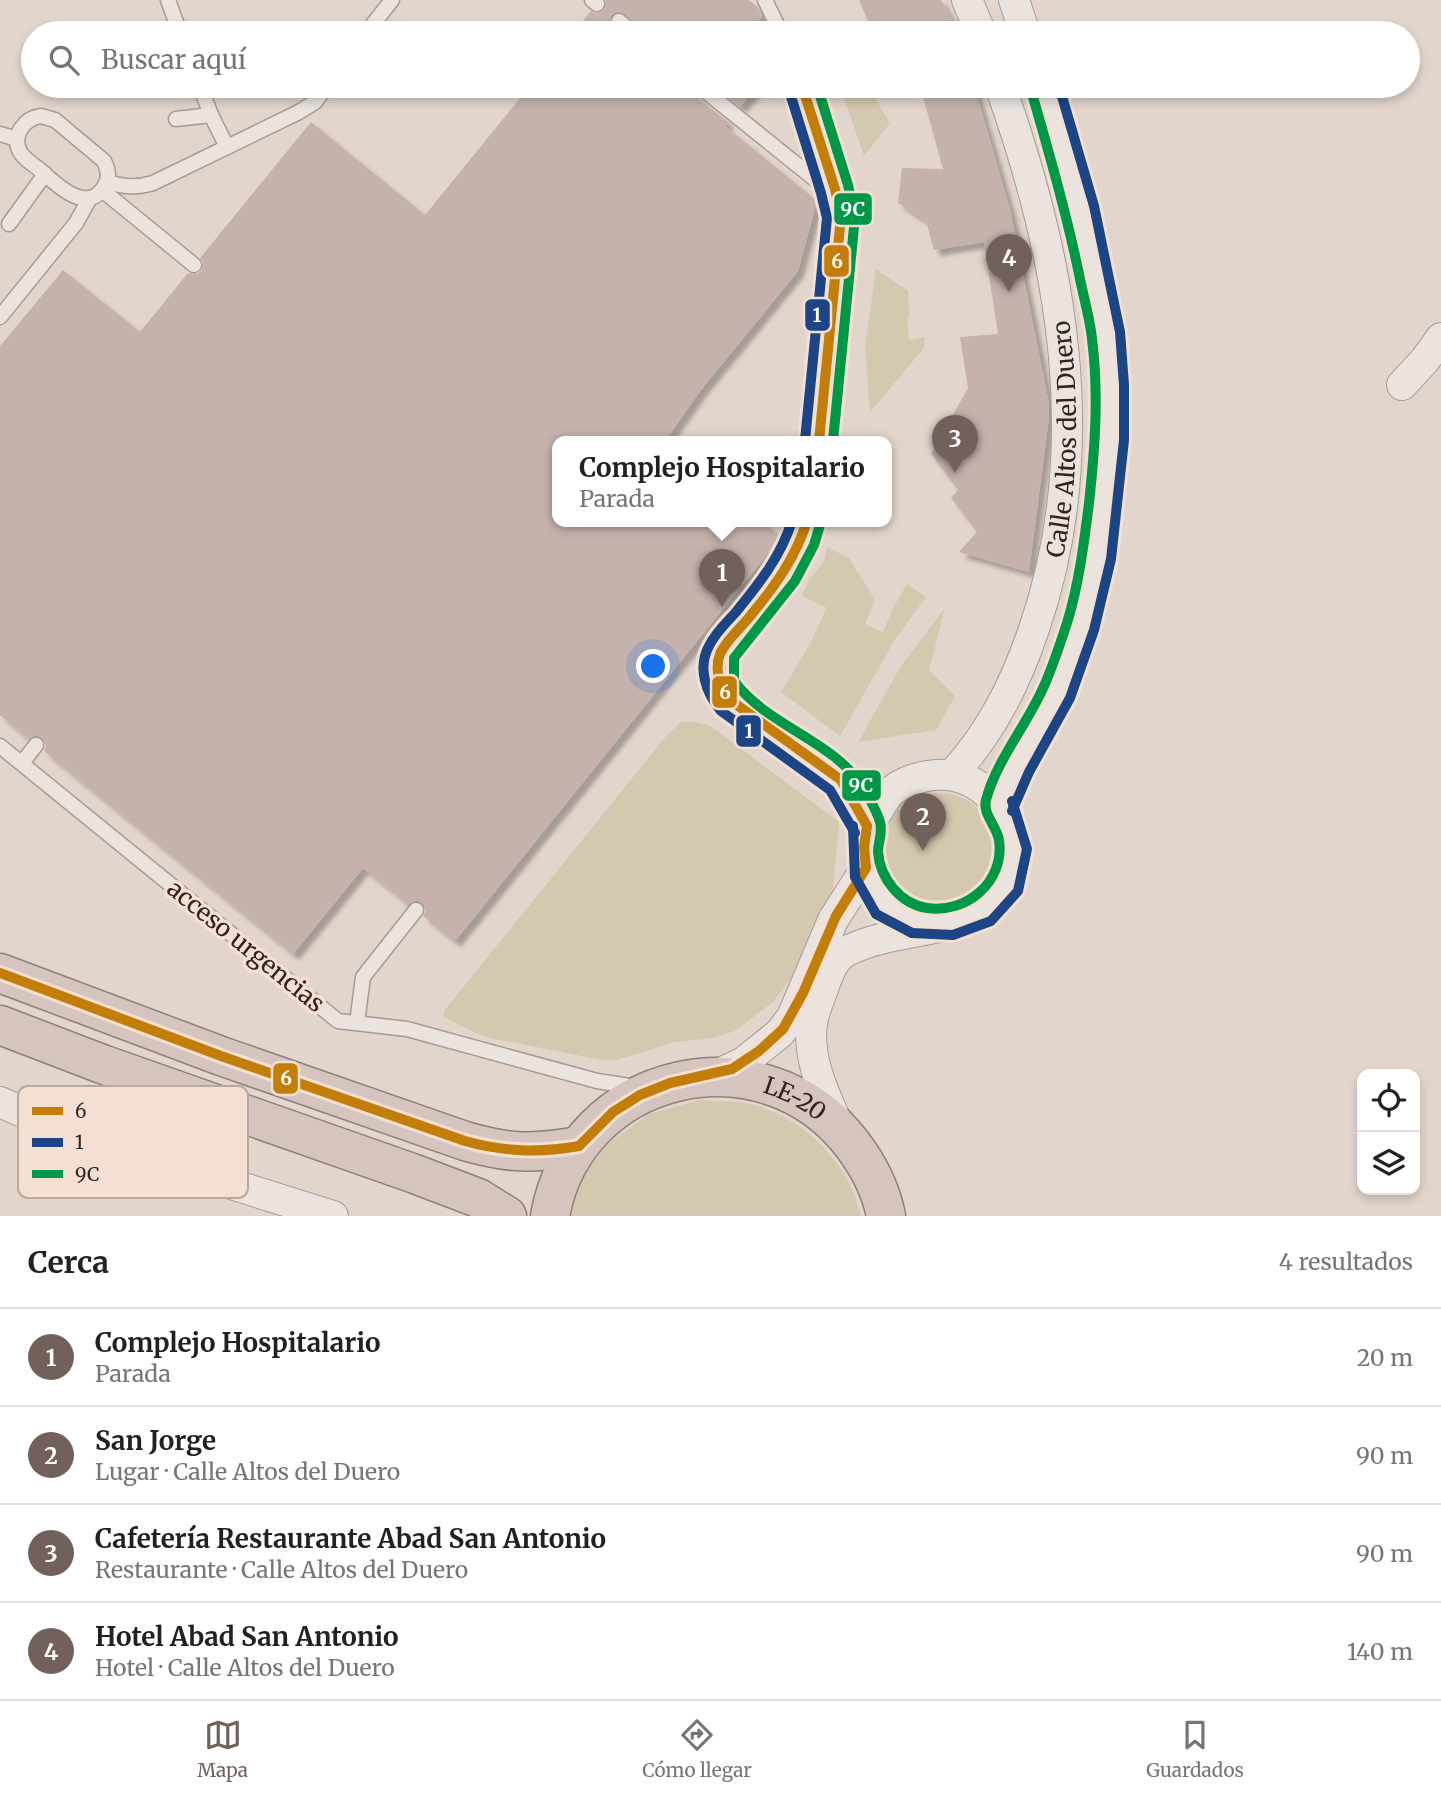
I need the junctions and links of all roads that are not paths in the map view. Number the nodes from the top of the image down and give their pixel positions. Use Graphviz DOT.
graph roads {
  1 [pos="168,0"];
  2 [pos="392,0"];
  3 [pos="765,0"];
  4 [pos="967,0"];
  5 [pos="1014,0"];
  6 [pos="176,21"];
  7 [pos="375,21"];
  8 [pos="775,21"];
  9 [pos="976,21"];
  10 [pos="1021,21"];
  11 [pos="205,98"];
  12 [pos="318,98"];
  13 [pos="714,98"];
  14 [pos="806,98"];
  15 [pos="1004,98"];
  16 [pos="1048,98"];
  17 [pos="211,115"];
  18 [pos="176,118"];
  19 [pos="0,134"];
  20 [pos="18,139"];
  21 [pos="227,146"];
  22 [pos="45,174"];
  23 [pos="99,190"];
  24 [pos="837,197"];
  25 [pos="9,224"];
  26 [pos="194,265"];
  27 [pos="0,317"];
  28 [pos="1441,338"];
  29 [pos="1402,385"];
  30 [pos="819,436"];
  31 [pos="806,527"];
  32 [pos="36,745"];
  33 [pos="0,746"];
  34 [pos="22,764"];
  35 [pos="951,775"];
  36 [pos="841,780"];
  37 [pos="892,790"];
  38 [pos="999,805"];
  39 [pos="867,826"];
  40 [pos="866,868"];
  41 [pos="416,910"];
  42 [pos="950,924"];
  43 [pos="0,973"];
  44 [pos="357,1023"];
  45 [pos="0,1025"];
  46 [pos="714,1076"];
  47 [pos="165,1086"];
  48 [pos="655,1088"];
  49 [pos="0,1102"];
  50 [pos="18,1110"];
  51 [pos="248,1115"];
  52 [pos="838,1125"];
  53 [pos="579,1146"];
  54 [pos="248,1189"];
  55 [pos="333,1216"];
  56 [pos="506,1216"];
  57 [pos="550,1216"];
  58 [pos="886,1216"];
  1 -- 6 [label="lane"];
  2 -- 7 [label="lane"];
  3 -- 8 [label="lane"];
  4 -- 9 [label="street"];
  5 -- 10 [label="street"];
  11 -- 17 [label="lane"];
  12 -- 21 [label="lane"];
  13 -- 24 [label="lane"];
  14 -- 24 [label="lane"];
  15 -- 35 [label="street, Calle Altos del Duero"];
  16 -- 38 [label="street, Calle Altos del Duero"];
  17 -- 18 [label="lane"];
  17 -- 21 [label="lane"];
  19 -- 20 [label="lane"];
  20 -- 22 [label="lane"];
  20 -- 23 [label="lane"];
  21 -- 23 [label="lane"];
  22 -- 23 [label="lane"];
  22 -- 25 [label="lane"];
  23 -- 26 [label="lane"];
  23 -- 27 [label="lane"];
  24 -- 30 [label="lane"];
  28 -- 29 [label="street"];
  31 -- 36 [label="lane"];
  32 -- 34 [label="lane"];
  33 -- 34 [label="lane, acceso urgencias"];
  34 -- 44 [label="lane, acceso urgencias"];
  35 -- 37 [label="street"];
  35 -- 38 [label="street"];
  36 -- 37 [label="lane"];
  36 -- 39 [label="lane"];
  37 -- 39 [label="street"];
  38 -- 42 [label="street"];
  39 -- 40 [label="street"];
  40 -- 42 [label="street"];
  40 -- 46 [label="street"];
  41 -- 44 [label="lane"];
  42 -- 52 [label="street"];
  43 -- 53 [label="highway"];
  44 -- 48 [label="lane, acceso urgencias"];
  45 -- 47 [label="highway"];
  46 -- 48 [label="highway, LE-20 / LE-20"];
  46 -- 52 [label="highway, LE-20 / LE-20"];
  48 -- 53 [label="highway, LE-20 / LE-20"];
  49 -- 50 [label="street"];
  51 -- 56 [label="highway"];
  52 -- 58 [label="highway, LE-20 / LE-20"];
  53 -- 57 [label="highway, LE-20 / LE-20"];
  54 -- 55 [label="street"];
}
